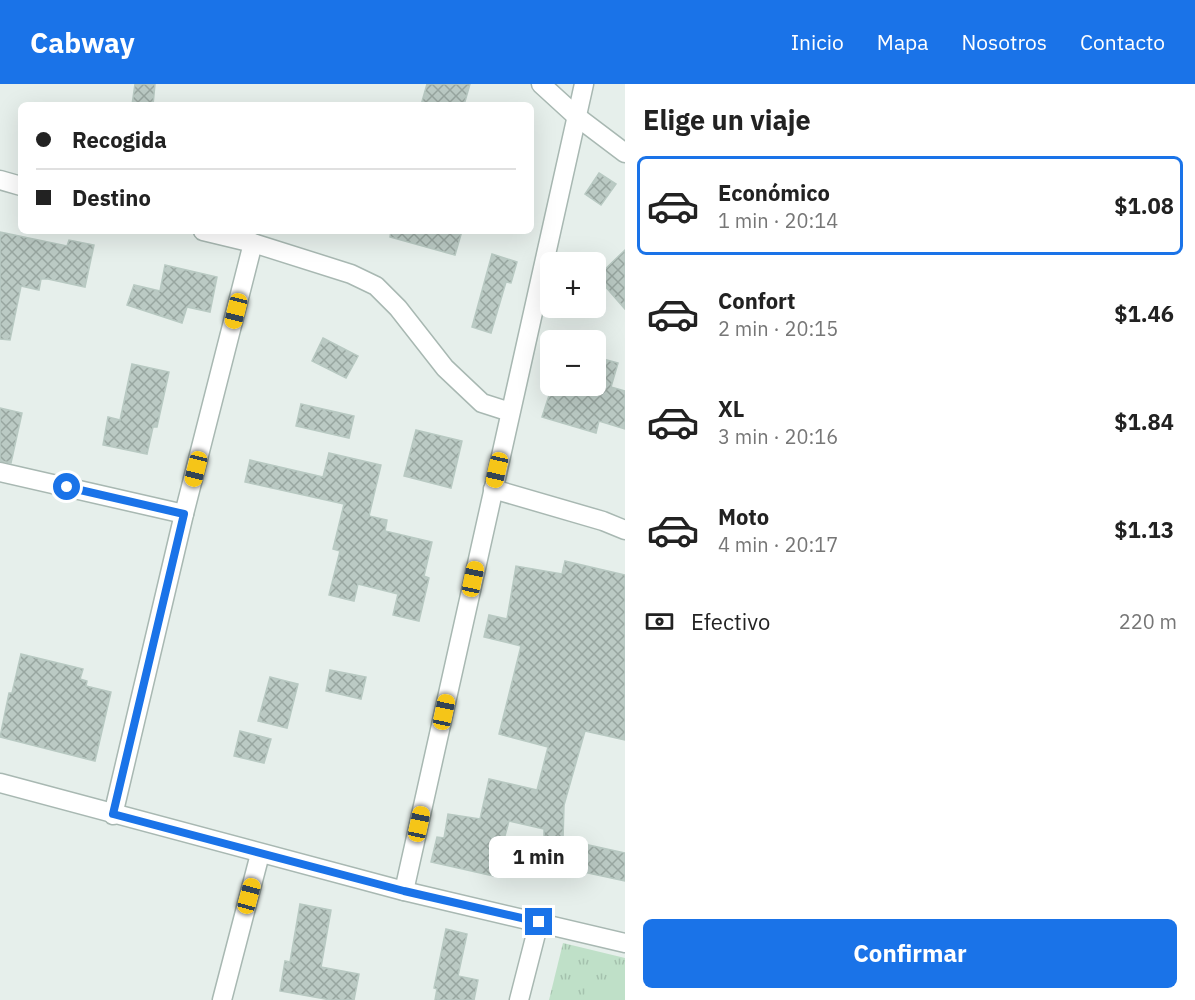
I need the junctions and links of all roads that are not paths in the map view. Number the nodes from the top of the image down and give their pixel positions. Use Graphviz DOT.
graph roads {
  1 [pos="541,84"];
  2 [pos="584,84"];
  3 [pos="576,116"];
  4 [pos="625,153"];
  5 [pos="0,180"];
  6 [pos="18,185"];
  7 [pos="216,234"];
  8 [pos="253,243"];
  9 [pos="510,412"];
  10 [pos="0,472"];
  11 [pos="493,489"];
  12 [pos="184,514"];
  13 [pos="625,530"];
  14 [pos="0,783"];
  15 [pos="113,814"];
  16 [pos="260,854"];
  17 [pos="404,891"];
  18 [pos="539,922"];
  19 [pos="625,944"];
  20 [pos="222,1000"];
  21 [pos="519,1000"];
  1 -- 3 [label="street"];
  2 -- 3 [label="street"];
  3 -- 4 [label="street"];
  3 -- 9 [label="street"];
  5 -- 6 [label="street"];
  7 -- 8 [label="street"];
  8 -- 9 [label="street"];
  8 -- 12 [label="street"];
  9 -- 11 [label="street"];
  10 -- 12 [label="street"];
  11 -- 13 [label="street"];
  11 -- 17 [label="street"];
  12 -- 15 [label="street"];
  14 -- 15 [label="street"];
  15 -- 16 [label="street"];
  16 -- 17 [label="street"];
  16 -- 20 [label="street"];
  17 -- 18 [label="street"];
  18 -- 19 [label="street"];
  18 -- 21 [label="street"];
}
